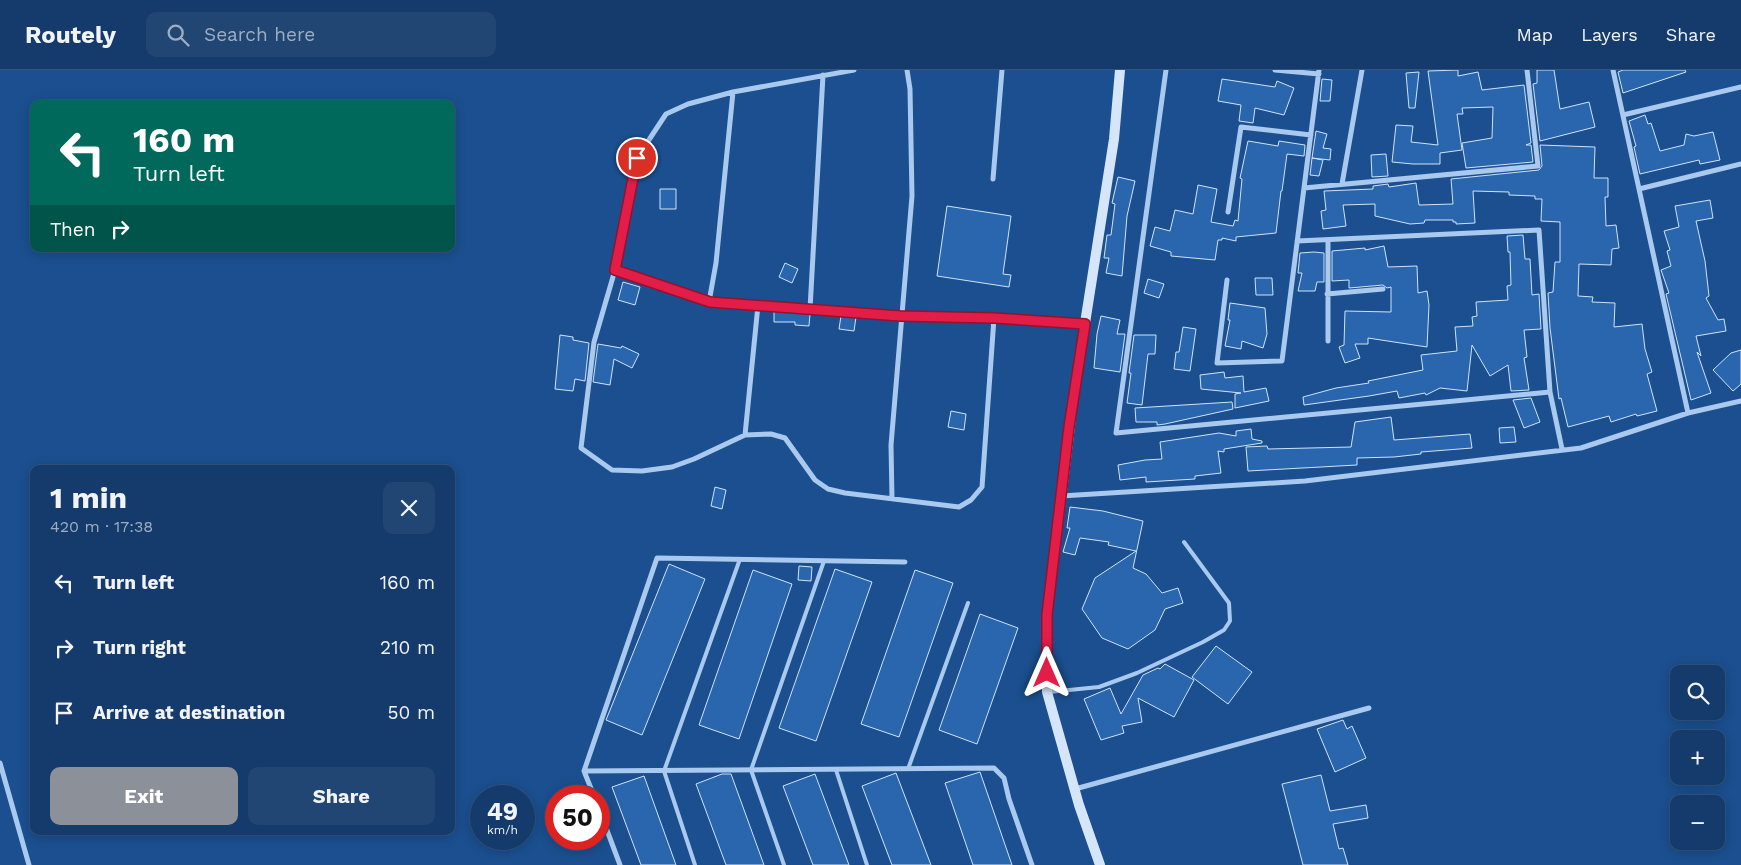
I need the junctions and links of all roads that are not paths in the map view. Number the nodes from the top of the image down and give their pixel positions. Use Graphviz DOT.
graph roads {
  1 [pos="854,70"];
  2 [pos="907,70"];
  3 [pos="1002,70"];
  4 [pos="1120,70"];
  5 [pos="1166,70"];
  6 [pos="1274,70"];
  7 [pos="1362,70"];
  8 [pos="1528,70"];
  9 [pos="1613,70"];
  10 [pos="1319,72"];
  11 [pos="823,75"];
  12 [pos="1741,87"];
  13 [pos="733,92"];
  14 [pos="1623,115"];
  15 [pos="1311,135"];
  16 [pos="1741,164"];
  17 [pos="993,179"];
  18 [pos="1342,184"];
  19 [pos="1304,188"];
  20 [pos="1639,189"];
  21 [pos="1228,212"];
  22 [pos="1328,240"];
  23 [pos="1297,241"];
  24 [pos="615,270"];
  25 [pos="1227,280"];
  26 [pos="1383,289"];
  27 [pos="1328,294"];
  28 [pos="710,302"];
  29 [pos="758,305"];
  30 [pos="810,309"];
  31 [pos="900,316"];
  32 [pos="994,318"];
  33 [pos="1085,324"];
  34 [pos="1328,341"];
  35 [pos="1550,392"];
  36 [pos="1741,401"];
  37 [pos="1688,413"];
  38 [pos="745,436"];
  39 [pos="1562,449"];
  40 [pos="1060,496"];
  41 [pos="892,499"];
  42 [pos="1184,542"];
  43 [pos="740,559"];
  44 [pos="824,561"];
  45 [pos="905,562"];
  46 [pos="968,603"];
  47 [pos="1047,692"];
  48 [pos="1369,708"];
  49 [pos="0,763"];
  50 [pos="908,769"];
  51 [pos="751,770"];
  52 [pos="836,770"];
  53 [pos="584,771"];
  54 [pos="664,771"];
  55 [pos="590,785"];
  56 [pos="1075,789"];
  57 [pos="610,838"];
  58 [pos="29,865"];
  59 [pos="620,865"];
  60 [pos="695,865"];
  61 [pos="784,865"];
  62 [pos="867,865"];
  63 [pos="1032,865"];
  64 [pos="1100,865"];
  1 -- 11 [label="street"];
  2 -- 31 [label="street"];
  3 -- 17 [label="street"];
  4 -- 33 [label="main road"];
  5 -- 35 [label="street"];
  6 -- 10 [label="street"];
  7 -- 18 [label="street"];
  8 -- 18 [label="street"];
  9 -- 14 [label="street"];
  10 -- 15 [label="street"];
  11 -- 13 [label="street"];
  11 -- 30 [label="street"];
  12 -- 14 [label="street"];
  13 -- 24 [label="street"];
  13 -- 28 [label="street"];
  14 -- 20 [label="street"];
  15 -- 19 [label="street"];
  15 -- 21 [label="street"];
  16 -- 20 [label="street"];
  18 -- 19 [label="street"];
  19 -- 23 [label="street"];
  20 -- 37 [label="street"];
  22 -- 23 [label="street"];
  22 -- 27 [label="street"];
  22 -- 35 [label="street"];
  23 -- 25 [label="street"];
  24 -- 28 [label="street"];
  24 -- 38 [label="street"];
  26 -- 27 [label="street"];
  27 -- 34 [label="street"];
  28 -- 29 [label="street"];
  29 -- 30 [label="street"];
  29 -- 38 [label="street"];
  30 -- 31 [label="street"];
  31 -- 32 [label="street"];
  31 -- 41 [label="street"];
  32 -- 33 [label="street"];
  32 -- 41 [label="street"];
  33 -- 40 [label="main road"];
  35 -- 39 [label="street"];
  36 -- 37 [label="street"];
  37 -- 39 [label="street"];
  38 -- 41 [label="street"];
  39 -- 40 [label="street"];
  40 -- 47 [label="main road"];
  42 -- 47 [label="lane"];
  43 -- 44 [label="street"];
  43 -- 53 [label="street"];
  43 -- 54 [label="lane"];
  44 -- 45 [label="street"];
  44 -- 51 [label="lane"];
  46 -- 50 [label="lane"];
  47 -- 56 [label="main road"];
  48 -- 56 [label="street"];
  49 -- 58 [label="street"];
  50 -- 52 [label="street"];
  50 -- 63 [label="street"];
  51 -- 52 [label="street"];
  51 -- 54 [label="street"];
  51 -- 61 [label="lane"];
  52 -- 62 [label="lane"];
  53 -- 54 [label="street"];
  53 -- 55 [label="street"];
  54 -- 60 [label="lane"];
  56 -- 64 [label="main road"];
  57 -- 59 [label="street"];
}
